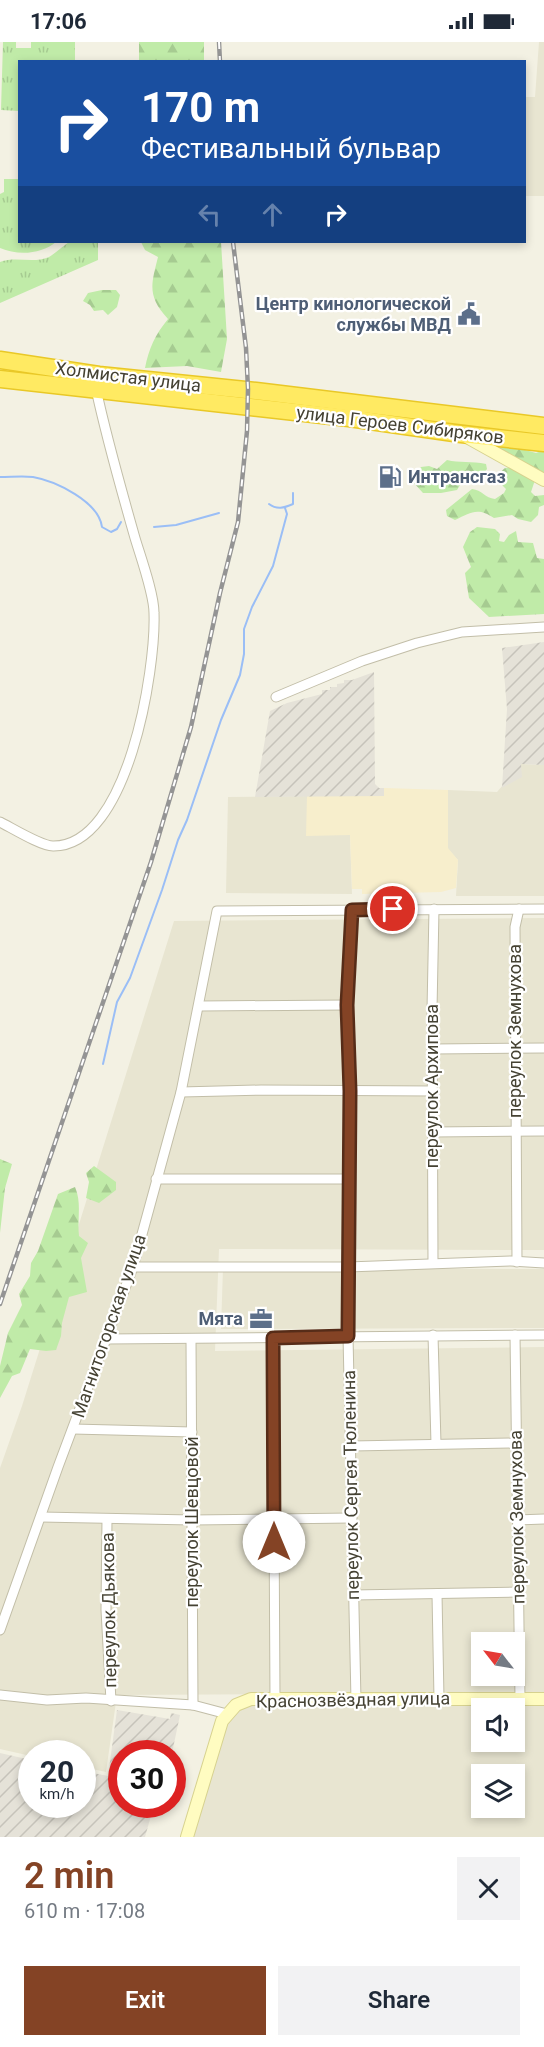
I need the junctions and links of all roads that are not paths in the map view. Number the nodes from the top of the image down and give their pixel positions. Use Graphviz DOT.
graph roads {
  1 [pos="0,360"];
  2 [pos="0,379"];
  3 [pos="96,389"];
  4 [pos="256,399"];
  5 [pos="544,426"];
  6 [pos="461,434"];
  7 [pos="544,442"];
  8 [pos="544,480"];
  9 [pos="544,627"];
  10 [pos="276,697"];
  11 [pos="0,822"];
  12 [pos="434,909"];
  13 [pos="519,909"];
  14 [pos="544,909"];
  15 [pos="352,910"];
  16 [pos="347,1005"];
  17 [pos="200,1006"];
  18 [pos="433,1048"];
  19 [pos="544,1048"];
  20 [pos="516,1049"];
  21 [pos="350,1091"];
  22 [pos="433,1091"];
  23 [pos="181,1092"];
  24 [pos="515,1131"];
  25 [pos="544,1131"];
  26 [pos="432,1132"];
  27 [pos="156,1179"];
  28 [pos="350,1179"];
  29 [pos="517,1262"];
  30 [pos="433,1263"];
  31 [pos="544,1263"];
  32 [pos="133,1267"];
  33 [pos="348,1267"];
  34 [pos="433,1335"];
  35 [pos="515,1335"];
  36 [pos="544,1335"];
  37 [pos="348,1336"];
  38 [pos="273,1338"];
  39 [pos="106,1339"];
  40 [pos="191,1339"];
  41 [pos="73,1430"];
  42 [pos="192,1432"];
  43 [pos="516,1443"];
  44 [pos="436,1444"];
  45 [pos="352,1446"];
  46 [pos="41,1517"];
  47 [pos="351,1518"];
  48 [pos="107,1519"];
  49 [pos="274,1519"];
  50 [pos="544,1519"];
  51 [pos="192,1520"];
  52 [pos="517,1520"];
  53 [pos="518,1592"];
  54 [pos="437,1594"];
  55 [pos="352,1595"];
  56 [pos="0,1630"];
  57 [pos="0,1695"];
  58 [pos="520,1698"];
  59 [pos="275,1699"];
  60 [pos="439,1699"];
  61 [pos="471,1699"];
  62 [pos="525,1699"];
  63 [pos="544,1699"];
  64 [pos="356,1700"];
  65 [pos="111,1701"];
  66 [pos="193,1705"];
  67 [pos="231,1710"];
  68 [pos="187,1837"];
  1 -- 4 [label="highway, Холмистая улица"];
  2 -- 3 [label="highway, Холмистая улица"];
  3 -- 4 [label="highway, Холмистая улица"];
  3 -- 11 [label="street"];
  4 -- 5 [label="highway, улица Героев Сибиряков"];
  4 -- 6 [label="highway, улица Героев Сибиряков"];
  6 -- 7 [label="highway, улица Героев Сибиряков"];
  6 -- 8 [label="street"];
  9 -- 10 [label="street"];
  12 -- 13 [label="street"];
  12 -- 15 [label="street"];
  12 -- 18 [label="street, переулок Архипова"];
  13 -- 14 [label="street"];
  13 -- 20 [label="street, переулок Земнухова"];
  15 -- 16 [label="street, переулок Сергея Тюленина"];
  15 -- 17 [label="street, Магнитогорская улица"];
  16 -- 17 [label="street"];
  16 -- 21 [label="street, переулок Сергея Тюленина"];
  17 -- 23 [label="street, Магнитогорская улица"];
  18 -- 20 [label="street"];
  18 -- 22 [label="street, переулок Архипова"];
  19 -- 20 [label="street"];
  20 -- 24 [label="street, переулок Земнухова"];
  21 -- 22 [label="street"];
  21 -- 23 [label="street"];
  21 -- 28 [label="street, переулок Сергея Тюленина"];
  22 -- 26 [label="street, переулок Архипова"];
  23 -- 27 [label="street, Магнитогорская улица"];
  24 -- 25 [label="street"];
  24 -- 26 [label="street"];
  24 -- 29 [label="street, переулок Земнухова"];
  26 -- 30 [label="street, переулок Архипова"];
  27 -- 28 [label="street"];
  27 -- 32 [label="street, Магнитогорская улица"];
  28 -- 33 [label="street, переулок Сергея Тюленина"];
  29 -- 30 [label="street"];
  29 -- 31 [label="street"];
  30 -- 33 [label="street"];
  32 -- 33 [label="street"];
  32 -- 39 [label="street, Магнитогорская улица"];
  33 -- 37 [label="street, переулок Сергея Тюленина"];
  34 -- 35 [label="street"];
  34 -- 37 [label="street"];
  34 -- 44 [label="street"];
  35 -- 36 [label="street"];
  35 -- 43 [label="street, переулок Земнухова"];
  37 -- 38 [label="street"];
  37 -- 45 [label="street, переулок Сергея Тюленина"];
  38 -- 40 [label="street"];
  38 -- 49 [label="street"];
  39 -- 40 [label="street"];
  39 -- 41 [label="street, Магнитогорская улица"];
  40 -- 42 [label="street, переулок Шевцовой"];
  41 -- 42 [label="street"];
  41 -- 46 [label="street, Магнитогорская улица"];
  42 -- 51 [label="street, переулок Шевцовой"];
  43 -- 44 [label="street"];
  43 -- 52 [label="street, переулок Земнухова"];
  44 -- 45 [label="street"];
  45 -- 47 [label="street, переулок Сергея Тюленина"];
  46 -- 48 [label="street"];
  46 -- 56 [label="street, Магнитогорская улица"];
  47 -- 49 [label="street"];
  47 -- 55 [label="street, переулок Сергея Тюленина"];
  48 -- 51 [label="street"];
  48 -- 65 [label="street, переулок Дьякова"];
  49 -- 51 [label="street"];
  49 -- 59 [label="street"];
  50 -- 52 [label="street"];
  51 -- 66 [label="street, переулок Шевцовой"];
  52 -- 53 [label="street, переулок Земнухова"];
  53 -- 54 [label="street"];
  53 -- 58 [label="street, переулок Земнухова"];
  54 -- 55 [label="street"];
  54 -- 60 [label="street"];
  55 -- 64 [label="street, переулок Сергея Тюленина"];
  57 -- 65 [label="street"];
  59 -- 64 [label="street, Краснозвёздная улица"];
  59 -- 67 [label="street, Краснозвёздная улица"];
  60 -- 61 [label="street, Краснозвёздная улица"];
  60 -- 64 [label="street, Краснозвёздная улица"];
  62 -- 63 [label="street, Краснозвёздная улица"];
  65 -- 66 [label="street"];
  66 -- 67 [label="street"];
  67 -- 68 [label="street"];
}
